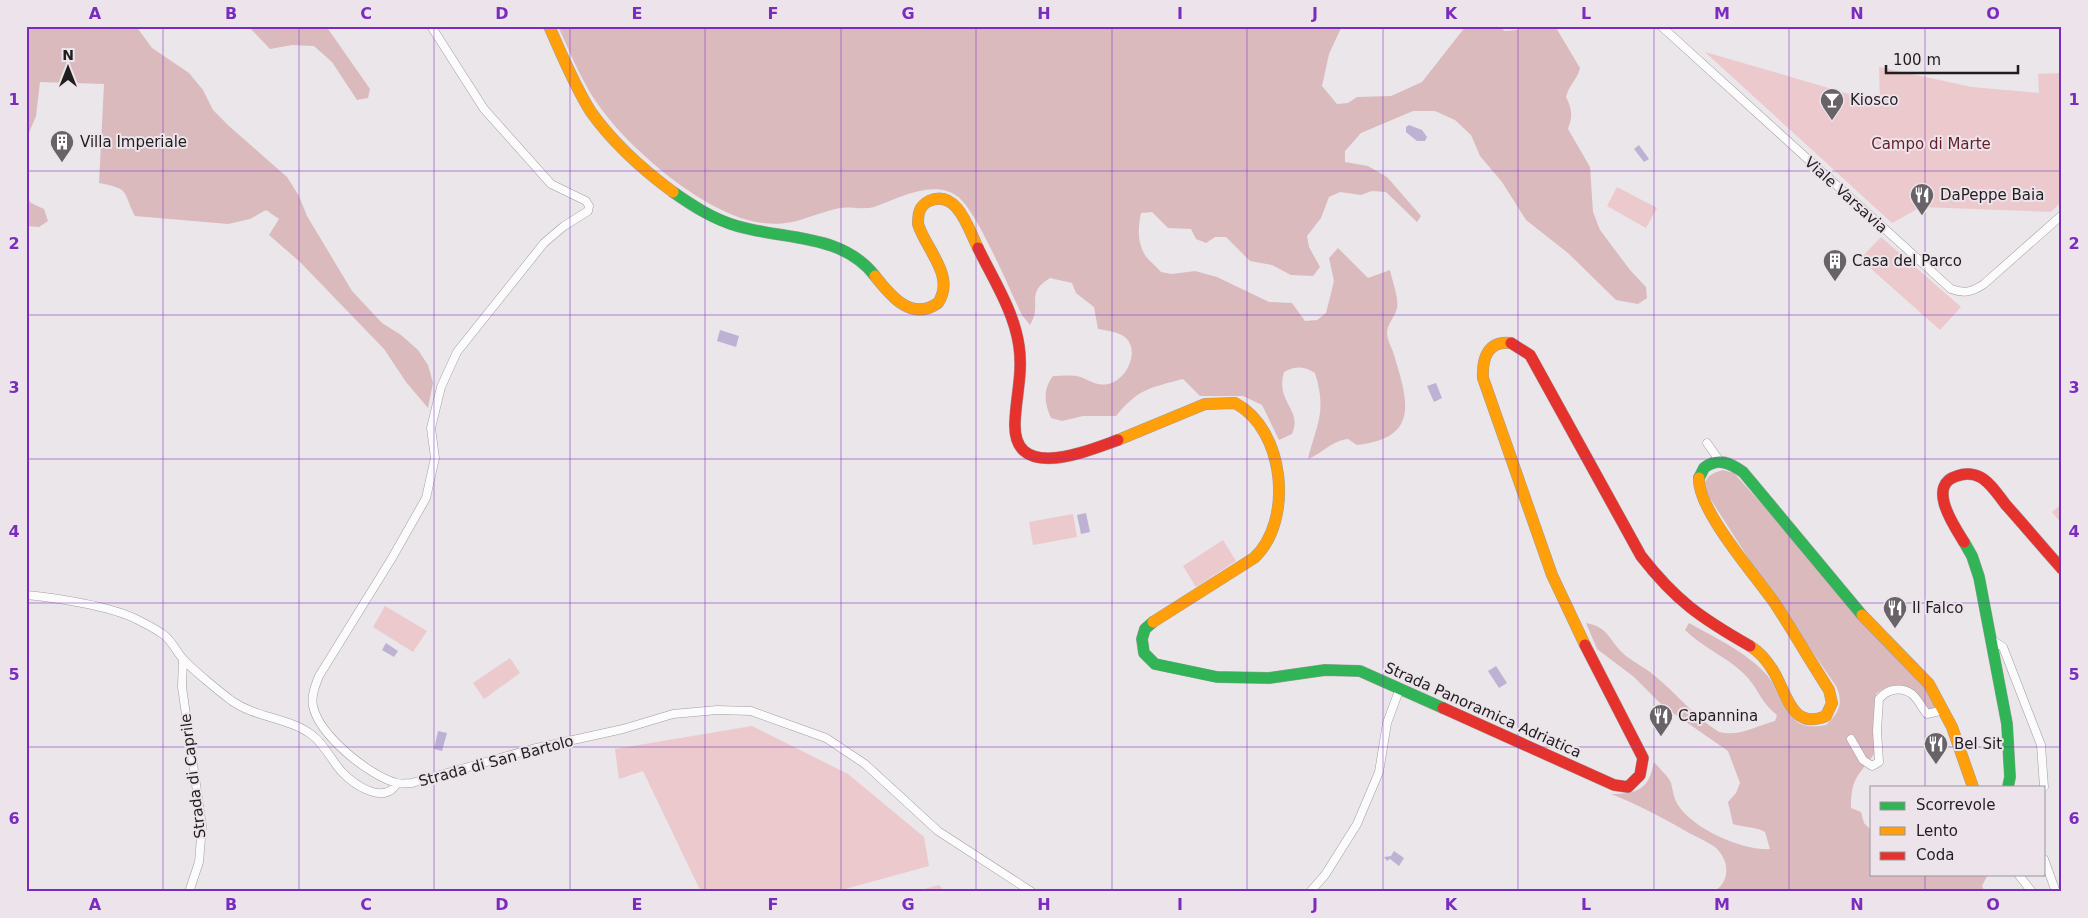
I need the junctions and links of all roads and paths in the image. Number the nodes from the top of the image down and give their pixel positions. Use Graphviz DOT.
graph roads {
  1 [pos="431,26"];
  2 [pos="549,26"];
  3 [pos="1661,26"];
  4 [pos="2062,215"];
  5 [pos="1707,443"];
  6 [pos="1719,460"];
  7 [pos="2062,569"];
  8 [pos="26,596"];
  9 [pos="1990,639"];
  10 [pos="184,659"];
  11 [pos="1400,688"];
  12 [pos="1944,710"];
  13 [pos="1851,739"];
  14 [pos="397,783"];
  15 [pos="1973,786"];
  16 [pos="2008,786"];
  17 [pos="2044,786"];
  18 [pos="2046,864"];
  19 [pos="2020,876"];
  20 [pos="189,892"];
  21 [pos="1032,892"];
  22 [pos="1310,892"];
  23 [pos="2032,892"];
  24 [pos="2056,892"];
  1 -- 14 [label="street, Strada di San Bartolo"];
  2 -- 11 [label="street, Strada Panoramica Adriatica"];
  3 -- 4 [label="street, Viale Varsavia"];
  5 -- 6 [label="street"];
  6 -- 11 [label="street, Strada Panoramica Adriatica"];
  6 -- 12 [label="street"];
  7 -- 9 [label="street"];
  8 -- 10 [label="street"];
  9 -- 16 [label="street"];
  9 -- 17 [label="street"];
  10 -- 14 [label="street"];
  10 -- 20 [label="street, Strada di Caprile"];
  11 -- 22 [label="street"];
  12 -- 13 [label="street"];
  12 -- 15 [label="street"];
  14 -- 21 [label="street, Strada di San Bartolo"];
  18 -- 24 [label="street"];
  19 -- 23 [label="street"];
}
